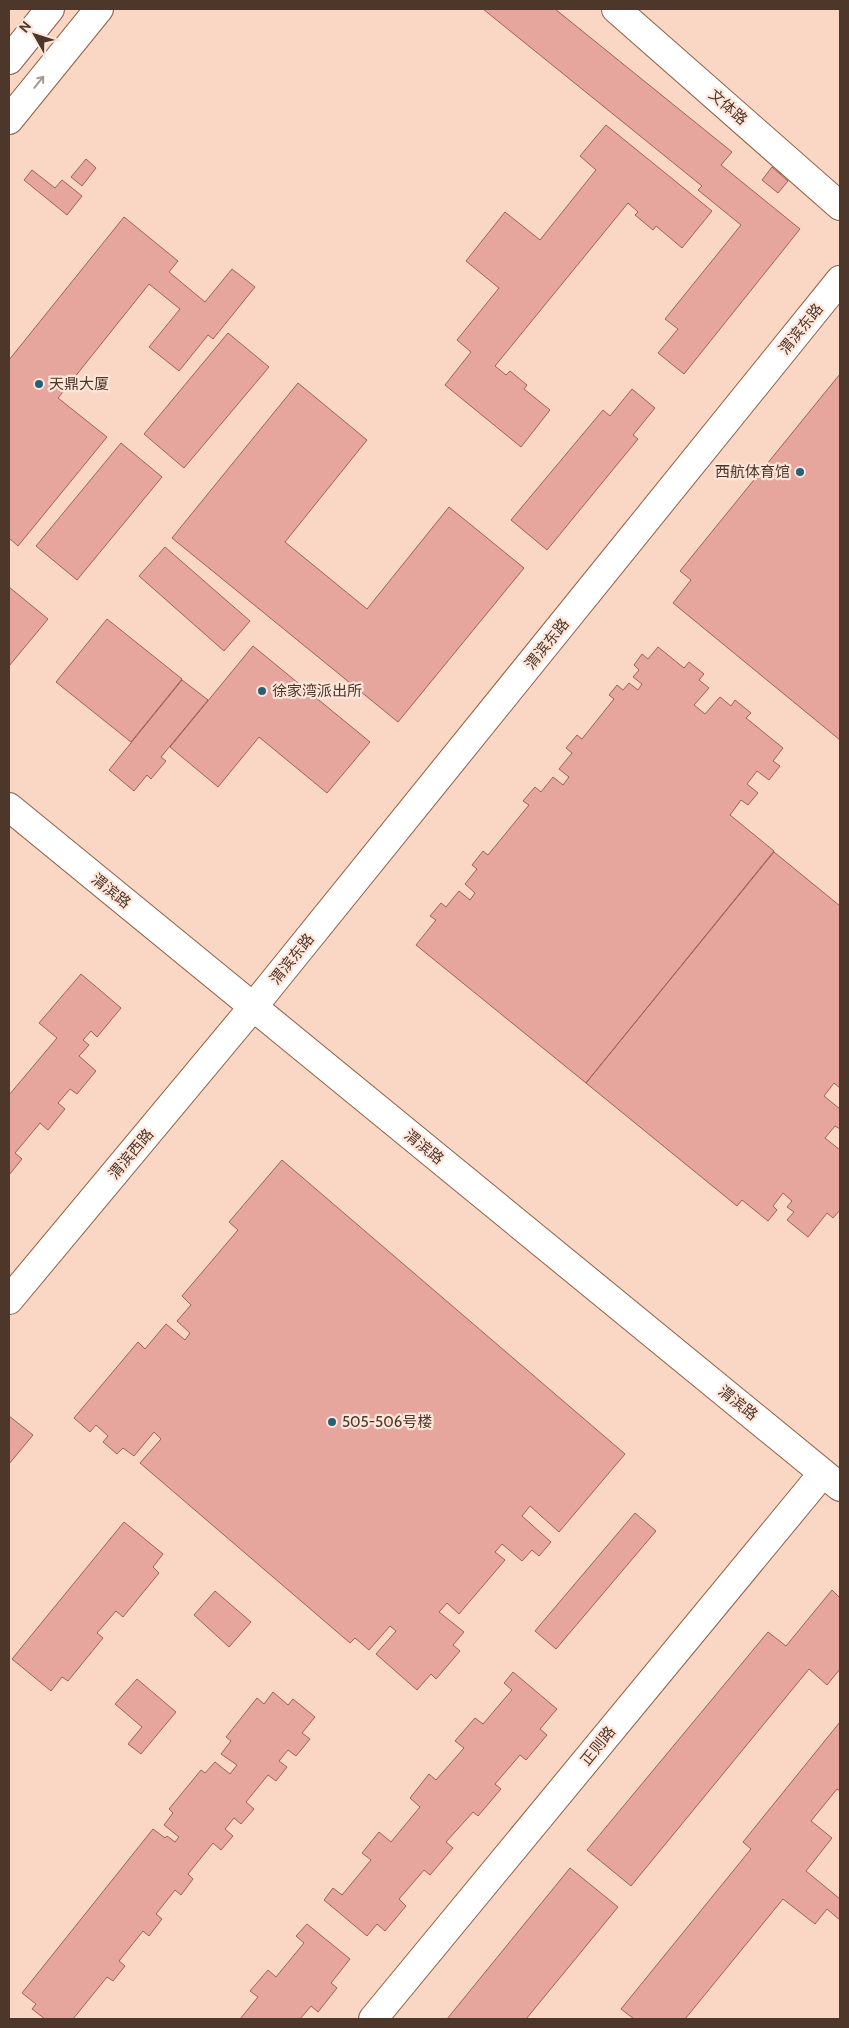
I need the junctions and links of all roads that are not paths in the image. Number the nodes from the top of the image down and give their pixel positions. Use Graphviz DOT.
graph roads {
  1 [pos="50,9"];
  2 [pos="99,9"];
  3 [pos="616,9"];
  4 [pos="9,60"];
  5 [pos="9,120"];
  6 [pos="840,206"];
  7 [pos="840,280"];
  8 [pos="9,807"];
  9 [pos="253,1007"];
  10 [pos="9,1300"];
  11 [pos="831,1480"];
  12 [pos="373,2019"];
  1 -- 4 [label="street"];
  5 -- 2 [label="street, one-way"];
  3 -- 6 [label="street, 文体路"];
  7 -- 9 [label="street, 渭滨东路"];
  8 -- 9 [label="street, 渭滨路"];
  9 -- 10 [label="street, 渭滨西路"];
  9 -- 11 [label="street, 渭滨路"];
  11 -- 12 [label="street, 正则路"];
}
